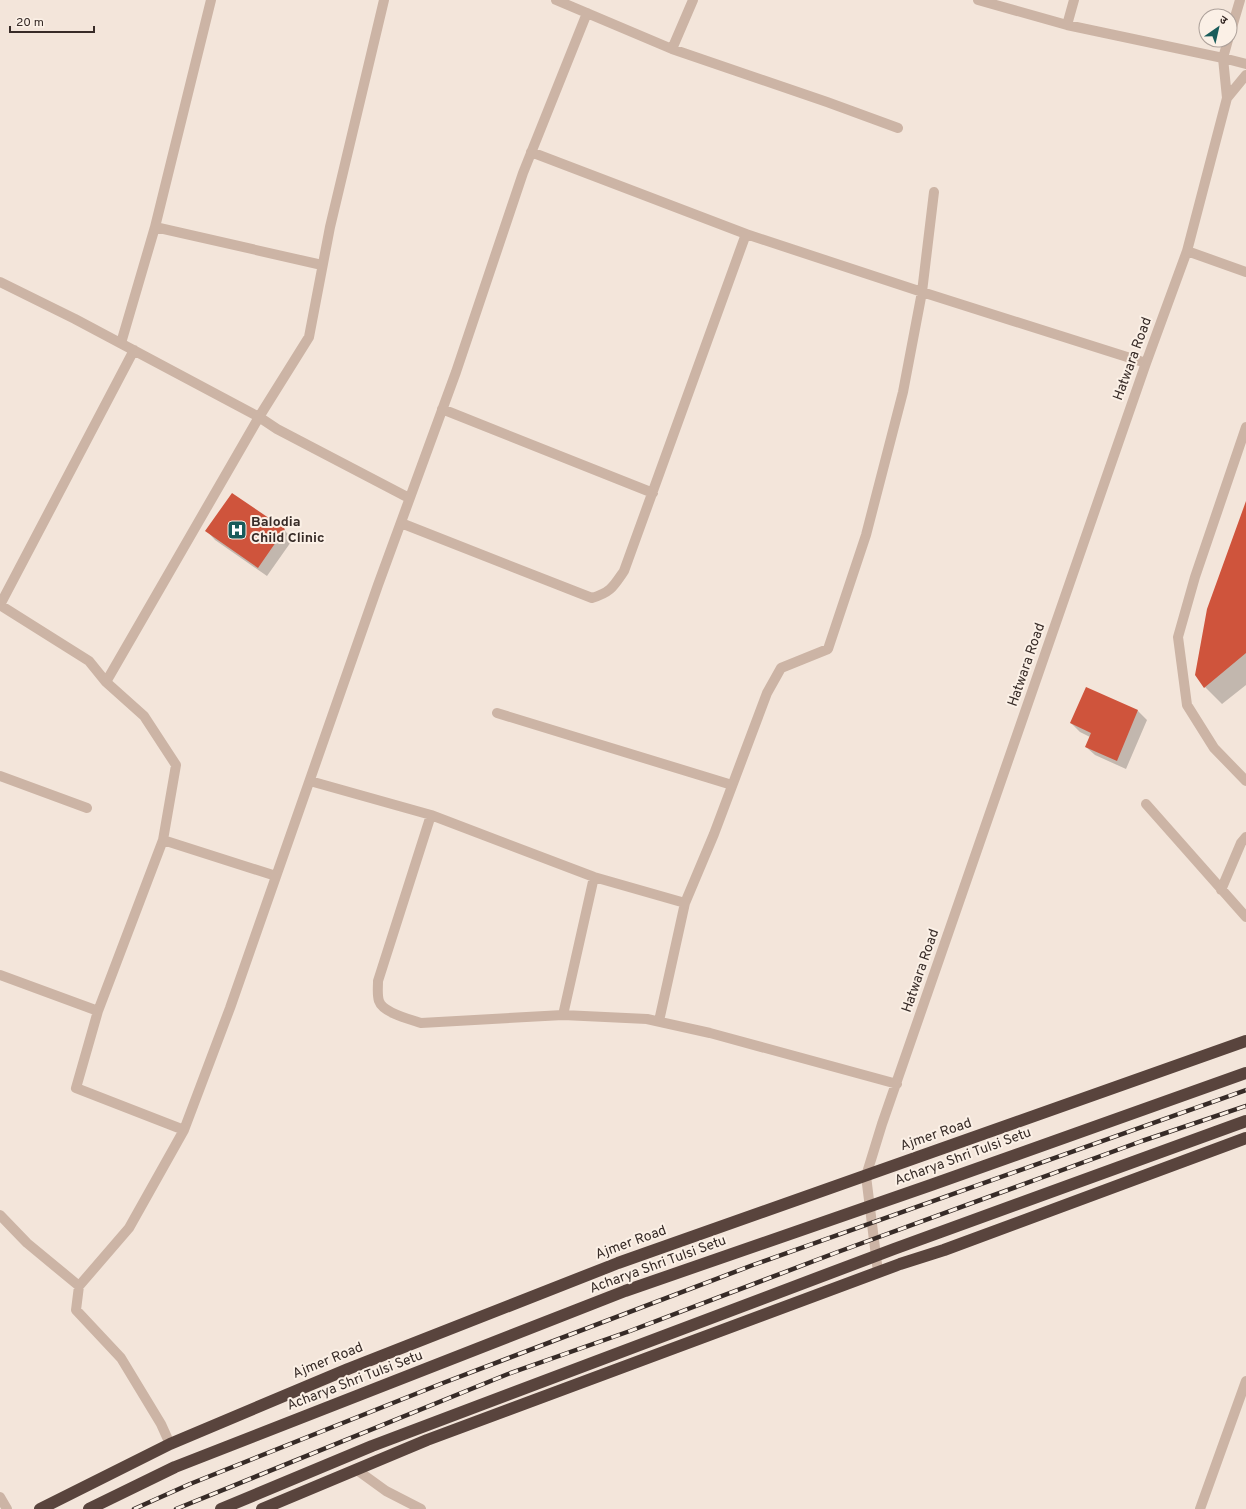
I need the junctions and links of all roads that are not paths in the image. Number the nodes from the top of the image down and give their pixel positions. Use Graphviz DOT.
graph roads {
  1 [pos="211,0"];
  2 [pos="384,0"];
  3 [pos="556,0"];
  4 [pos="693,0"];
  5 [pos="978,0"];
  6 [pos="1074,0"];
  7 [pos="1000,3"];
  8 [pos="587,13"];
  9 [pos="1067,25"];
  10 [pos="1226,48"];
  11 [pos="672,49"];
  12 [pos="1223,58"];
  13 [pos="1246,64"];
  14 [pos="1246,75"];
  15 [pos="1227,98"];
  16 [pos="898,128"];
  17 [pos="531,152"];
  18 [pos="934,192"];
  19 [pos="155,226"];
  20 [pos="746,234"];
  21 [pos="1187,251"];
  22 [pos="322,265"];
  23 [pos="1246,272"];
  24 [pos="0,282"];
  25 [pos="922,292"];
  26 [pos="121,344"];
  27 [pos="134,350"];
  28 [pos="1146,363"];
  29 [pos="442,409"];
  30 [pos="259,417"];
  31 [pos="1246,427"];
  32 [pos="653,493"];
  33 [pos="409,498"];
  34 [pos="401,523"];
  35 [pos="0,605"];
  36 [pos="106,682"];
  37 [pos="497,713"];
  38 [pos="0,776"];
  39 [pos="310,781"];
  40 [pos="1246,781"];
  41 [pos="732,785"];
  42 [pos="1146,804"];
  43 [pos="87,808"];
  44 [pos="431,815"];
  45 [pos="1246,837"];
  46 [pos="163,840"];
  47 [pos="276,876"];
  48 [pos="594,877"];
  49 [pos="1222,890"];
  50 [pos="685,903"];
  51 [pos="1246,918"];
  52 [pos="0,975"];
  53 [pos="98,1012"];
  54 [pos="563,1015"];
  55 [pos="659,1021"];
  56 [pos="1246,1041"];
  57 [pos="1246,1072"];
  58 [pos="897,1084"];
  59 [pos="1246,1121"];
  60 [pos="184,1130"];
  61 [pos="1246,1138"];
  62 [pos="866,1176"];
  63 [pos="0,1215"];
  64 [pos="878,1272"];
  65 [pos="79,1286"];
  66 [pos="1246,1381"];
  67 [pos="170,1444"];
  68 [pos="357,1470"];
  69 [pos="0,1497"];
  70 [pos="7,1509"];
  71 [pos="40,1509"];
  72 [pos="88,1509"];
  73 [pos="222,1509"];
  74 [pos="262,1509"];
  75 [pos="421,1509"];
  76 [pos="1200,1509"];
  1 -- 19 [label="street"];
  2 -- 22 [label="street"];
  3 -- 8 [label="street"];
  4 -- 11 [label="street"];
  5 -- 7 [label="street"];
  6 -- 9 [label="street"];
  7 -- 9 [label="street"];
  8 -- 11 [label="street"];
  8 -- 17 [label="street"];
  9 -- 12 [label="street"];
  10 -- 12 [label="street"];
  11 -- 16 [label="street"];
  12 -- 13 [label="street"];
  12 -- 15 [label="street"];
  14 -- 15 [label="street, Hatwara Road"];
  15 -- 21 [label="street, Hatwara Road"];
  17 -- 20 [label="street"];
  17 -- 29 [label="street"];
  18 -- 25 [label="street"];
  19 -- 22 [label="street"];
  19 -- 26 [label="street"];
  20 -- 25 [label="street"];
  20 -- 32 [label="street"];
  21 -- 23 [label="street"];
  21 -- 28 [label="street, Hatwara Road"];
  22 -- 30 [label="street"];
  24 -- 26 [label="street"];
  25 -- 28 [label="street"];
  25 -- 41 [label="street"];
  26 -- 27 [label="street"];
  27 -- 30 [label="street"];
  27 -- 35 [label="street"];
  28 -- 58 [label="street, Hatwara Road"];
  29 -- 32 [label="street"];
  29 -- 33 [label="street"];
  30 -- 33 [label="street"];
  30 -- 36 [label="street"];
  31 -- 40 [label="street"];
  32 -- 34 [label="street"];
  33 -- 34 [label="street"];
  34 -- 39 [label="street"];
  35 -- 36 [label="street"];
  36 -- 46 [label="street"];
  37 -- 41 [label="street"];
  38 -- 43 [label="street"];
  39 -- 44 [label="street"];
  39 -- 47 [label="street"];
  41 -- 50 [label="street"];
  42 -- 49 [label="street"];
  44 -- 48 [label="street"];
  44 -- 54 [label="street"];
  45 -- 49 [label="street"];
  46 -- 47 [label="street"];
  46 -- 53 [label="street"];
  47 -- 60 [label="street"];
  48 -- 50 [label="street"];
  48 -- 54 [label="street"];
  49 -- 51 [label="street"];
  50 -- 55 [label="street"];
  52 -- 53 [label="street"];
  53 -- 60 [label="street"];
  54 -- 55 [label="street"];
  55 -- 58 [label="street"];
  56 -- 62 [label="highway, Ajmer Road"];
  57 -- 72 [label="highway, Acharya Shri Tulsi Setu, bridge"];
  58 -- 62 [label="street, Hatwara Road"];
  59 -- 73 [label="highway, bridge"];
  60 -- 65 [label="street"];
  61 -- 64 [label="highway"];
  62 -- 64 [label="street, Hatwara Road"];
  62 -- 67 [label="highway, Ajmer Road"];
  63 -- 65 [label="street"];
  64 -- 68 [label="highway"];
  65 -- 67 [label="street"];
  66 -- 76 [label="street"];
  67 -- 71 [label="highway, Ajmer Road"];
  68 -- 74 [label="highway"];
  68 -- 75 [label="street"];
  69 -- 70 [label="street"];
}
